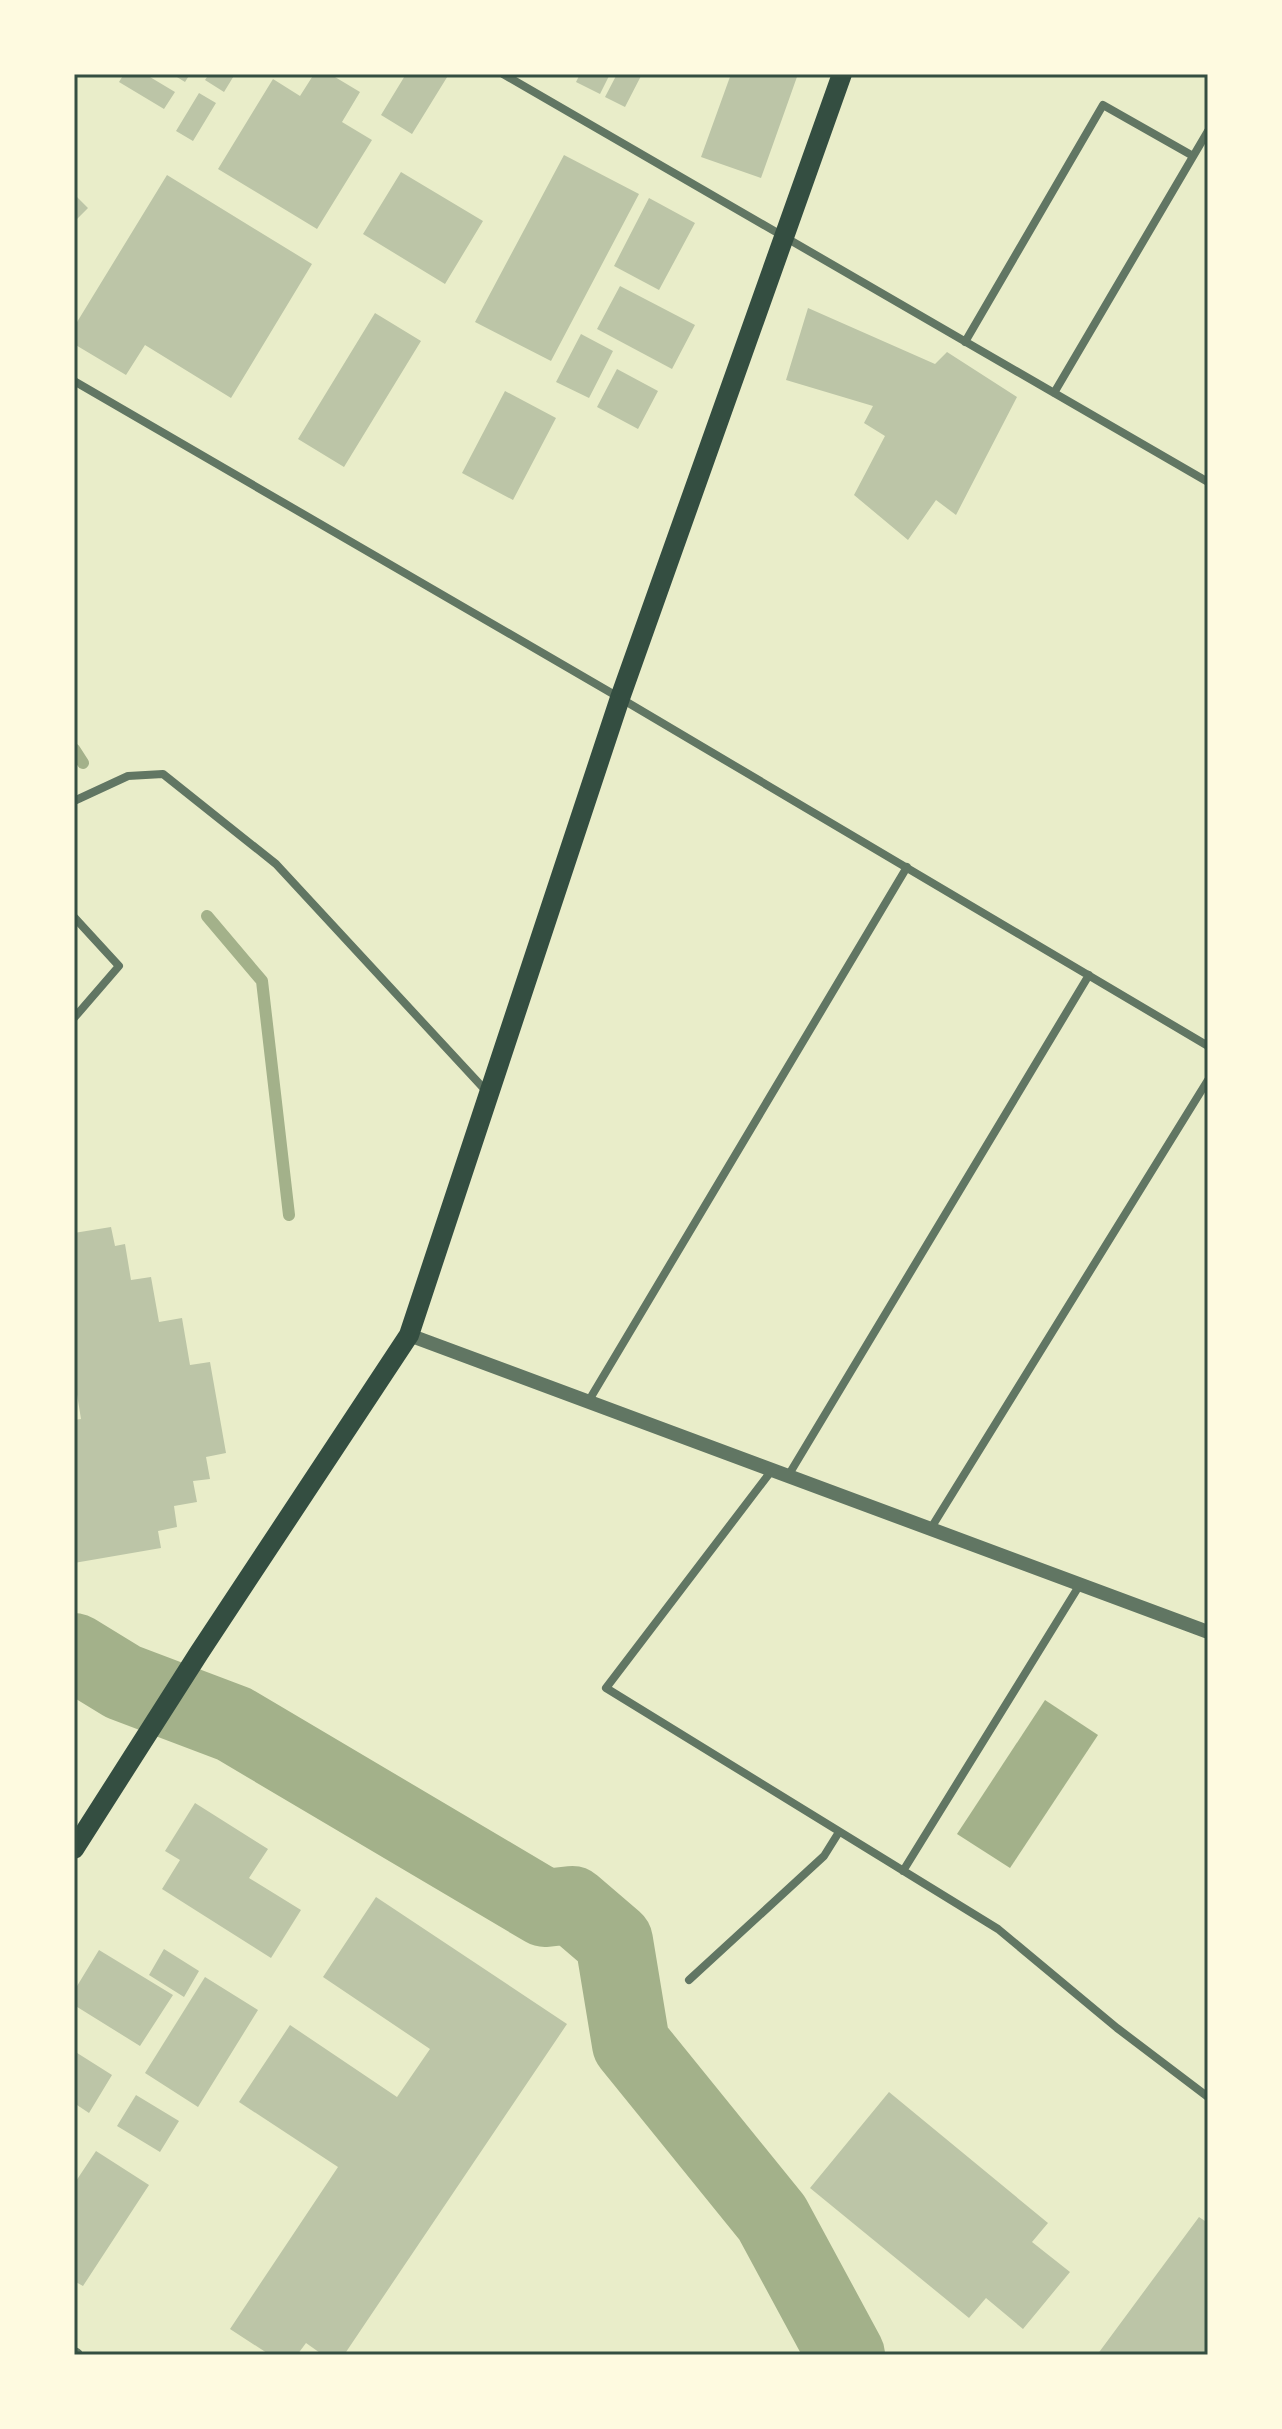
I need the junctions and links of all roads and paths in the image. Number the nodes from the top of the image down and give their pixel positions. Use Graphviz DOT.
graph roads {
  1 [pos="503,74"];
  2 [pos="842,74"];
  3 [pos="1208,131"];
  4 [pos="1193,156"];
  5 [pos="784,237"];
  6 [pos="965,342"];
  7 [pos="74,381"];
  8 [pos="1054,393"];
  9 [pos="1208,482"];
  10 [pos="620,698"];
  11 [pos="74,801"];
  12 [pos="907,867"];
  13 [pos="74,917"];
  14 [pos="1089,975"];
  15 [pos="74,1018"];
  16 [pos="1208,1046"];
  17 [pos="1208,1080"];
  18 [pos="488,1094"];
  19 [pos="409,1335"];
  20 [pos="587,1403"];
  21 [pos="772,1470"];
  22 [pos="788,1476"];
  23 [pos="931,1528"];
  24 [pos="1079,1586"];
  25 [pos="1208,1632"];
  26 [pos="839,1832"];
  27 [pos="74,1849"];
  28 [pos="903,1871"];
  29 [pos="689,1980"];
  30 [pos="1208,2097"];
  1 -- 5 [label="street"];
  2 -- 5 [label="main road"];
  3 -- 4 [label="street"];
  4 -- 6 [label="street"];
  4 -- 8 [label="street"];
  5 -- 6 [label="street"];
  5 -- 10 [label="main road"];
  6 -- 8 [label="street"];
  7 -- 10 [label="street"];
  8 -- 9 [label="street"];
  10 -- 12 [label="street"];
  10 -- 18 [label="main road"];
  11 -- 18 [label="street"];
  12 -- 14 [label="street"];
  12 -- 20 [label="street"];
  13 -- 15 [label="street"];
  14 -- 16 [label="street"];
  14 -- 22 [label="street"];
  17 -- 23 [label="street"];
  18 -- 19 [label="main road"];
  19 -- 20 [label="street"];
  19 -- 27 [label="main road"];
  20 -- 21 [label="street"];
  21 -- 22 [label="street"];
  21 -- 26 [label="street"];
  22 -- 23 [label="street"];
  23 -- 24 [label="street"];
  24 -- 25 [label="street"];
  24 -- 28 [label="street"];
  26 -- 28 [label="street"];
  26 -- 29 [label="street"];
  28 -- 30 [label="street"];
}
